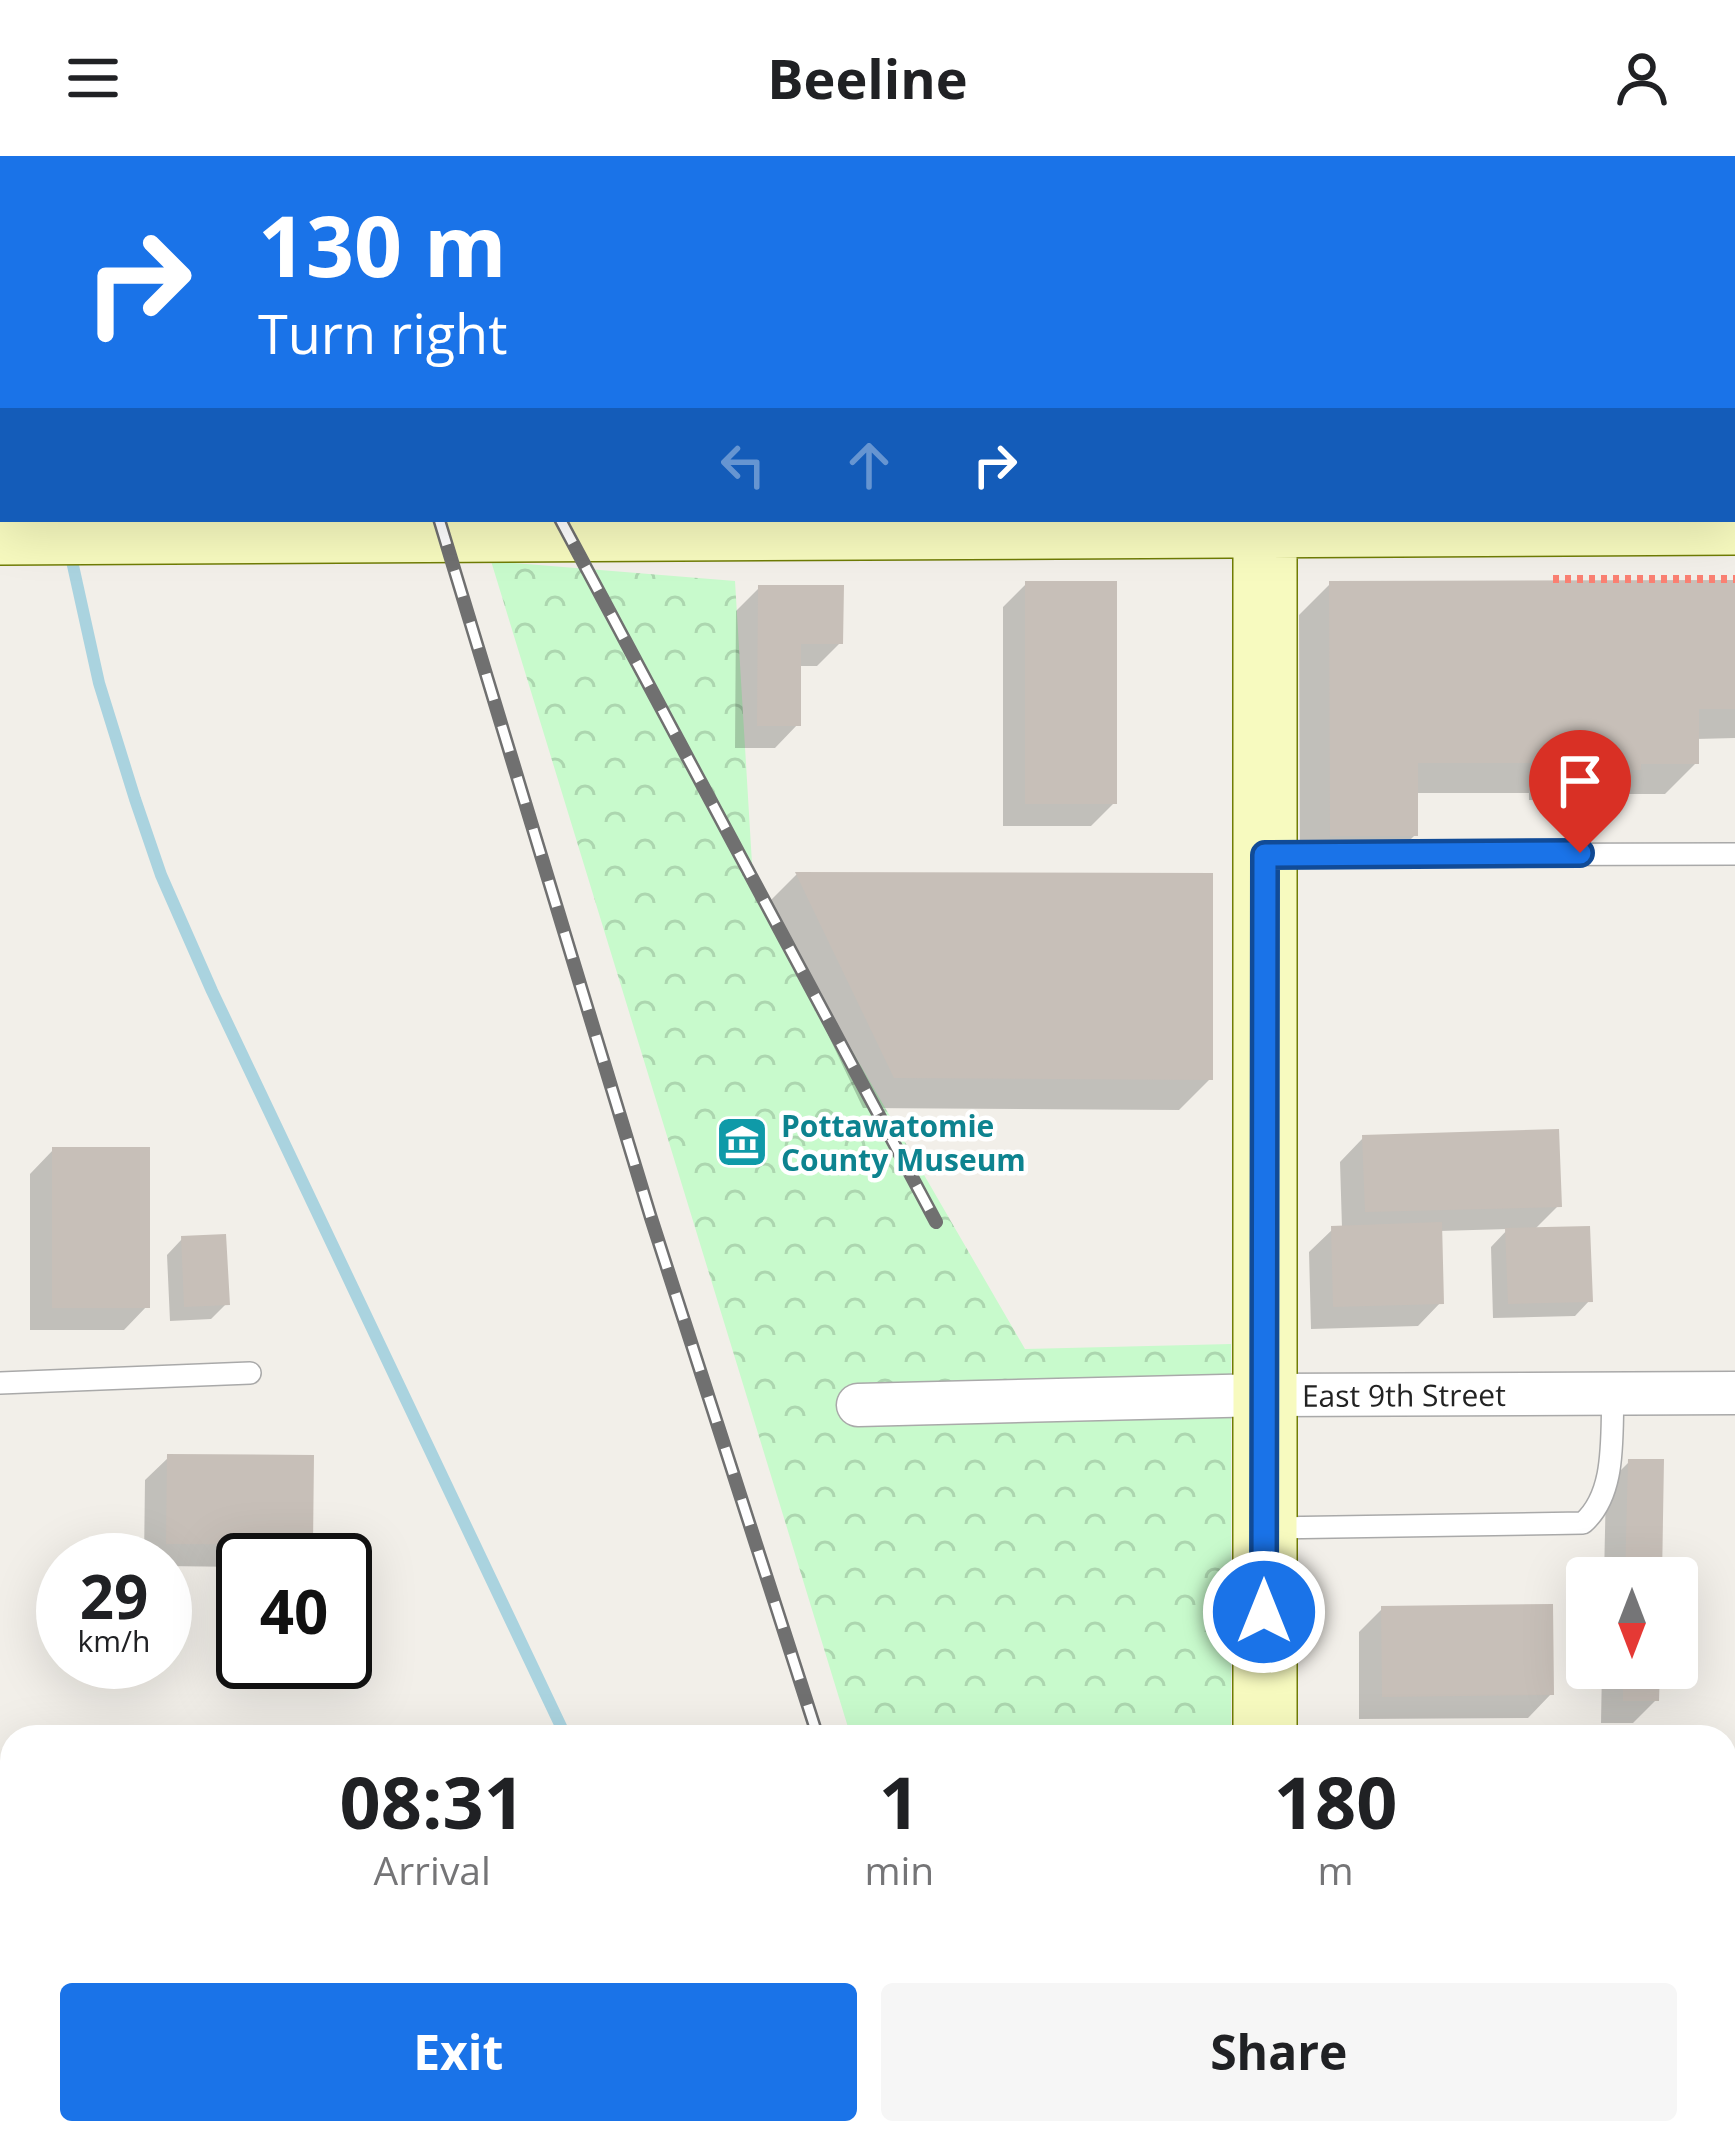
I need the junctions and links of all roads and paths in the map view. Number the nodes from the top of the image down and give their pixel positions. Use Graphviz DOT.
graph roads {
  1 [pos="1265,522"];
  2 [pos="1735,523"];
  3 [pos="593,524"];
  4 [pos="1,533"];
  5 [pos="1735,854"];
  6 [pos="1265,855"];
  7 [pos="250,1373"];
  8 [pos="0,1383"];
  9 [pos="1613,1393"];
  10 [pos="1735,1393"];
  11 [pos="1264,1395"];
  12 [pos="858,1405"];
  13 [pos="1264,1528"];
  14 [pos="1265,1725"];
  1 -- 2 [label="street"];
  1 -- 3 [label="street"];
  1 -- 6 [label="street"];
  3 -- 4 [label="street"];
  5 -- 6 [label="lane"];
  6 -- 11 [label="street"];
  7 -- 8 [label="lane"];
  9 -- 10 [label="street, East 9th Street"];
  9 -- 11 [label="street, East 9th Street"];
  9 -- 13 [label="lane"];
  11 -- 12 [label="street, East 9th Street"];
  11 -- 13 [label="street"];
  13 -- 14 [label="street"];
}
